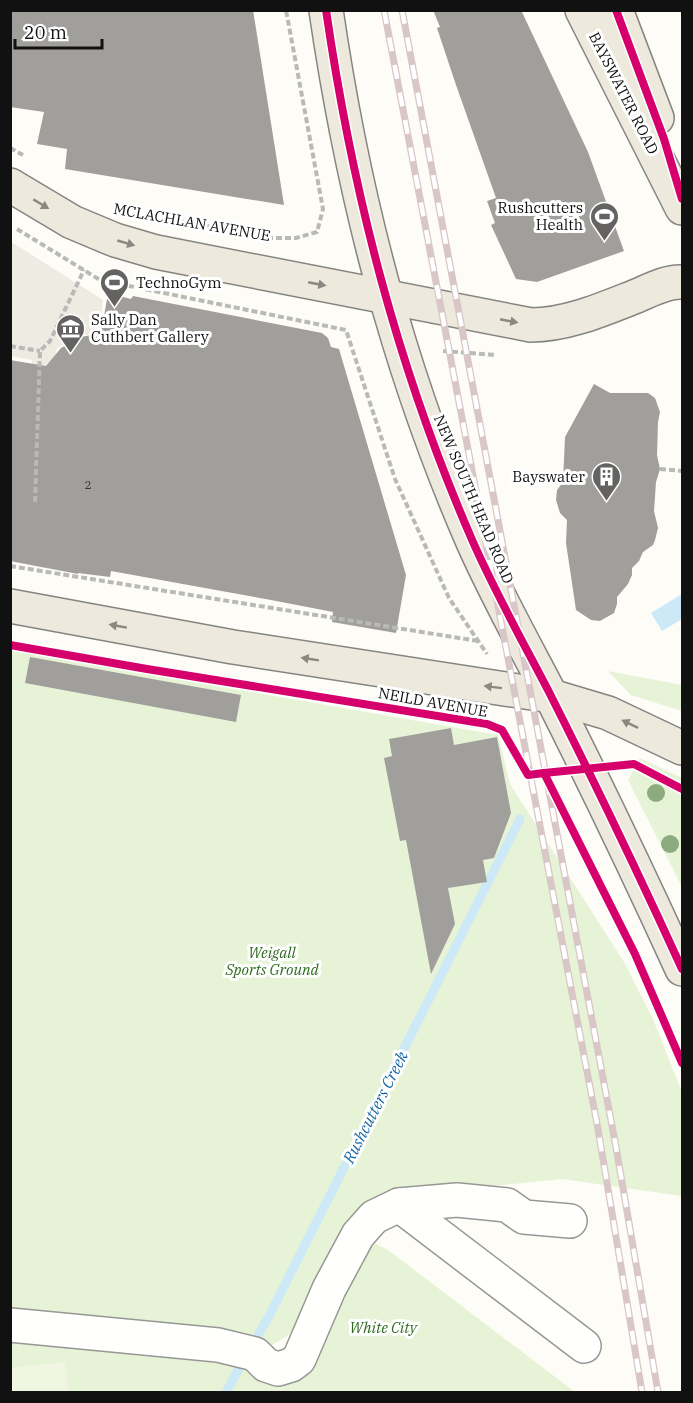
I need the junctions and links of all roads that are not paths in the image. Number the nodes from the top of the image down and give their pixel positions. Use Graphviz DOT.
graph roads {
  1 [pos="326,10"];
  2 [pos="582,10"];
  3 [pos="616,10"];
  4 [pos="10,185"];
  5 [pos="682,199"];
  6 [pos="682,208"];
  7 [pos="682,282"];
  8 [pos="385,298"];
  9 [pos="10,606"];
  10 [pos="551,696"];
  11 [pos="682,748"];
  12 [pos="682,969"];
  13 [pos="399,1205"];
  14 [pos="570,1221"];
  15 [pos="10,1325"];
  16 [pos="584,1347"];
  1 -- 8 [label="main road, NEW SOUTH HEAD ROAD"];
  2 -- 6 [label="main road, BAYSWATER ROAD"];
  3 -- 5 [label="main road"];
  4 -- 8 [label="main road, MCLACHLAN AVENUE, one-way"];
  8 -- 7 [label="main road, MCLACHLAN AVENUE, one-way"];
  8 -- 10 [label="main road, NEW SOUTH HEAD ROAD"];
  10 -- 9 [label="main road, NEILD AVENUE, one-way"];
  11 -- 10 [label="main road, NEILD AVENUE, one-way"];
  10 -- 12 [label="main road, NEW SOUTH HEAD ROAD"];
  13 -- 14 [label="lane"];
  13 -- 15 [label="lane"];
  13 -- 16 [label="lane"];
}
